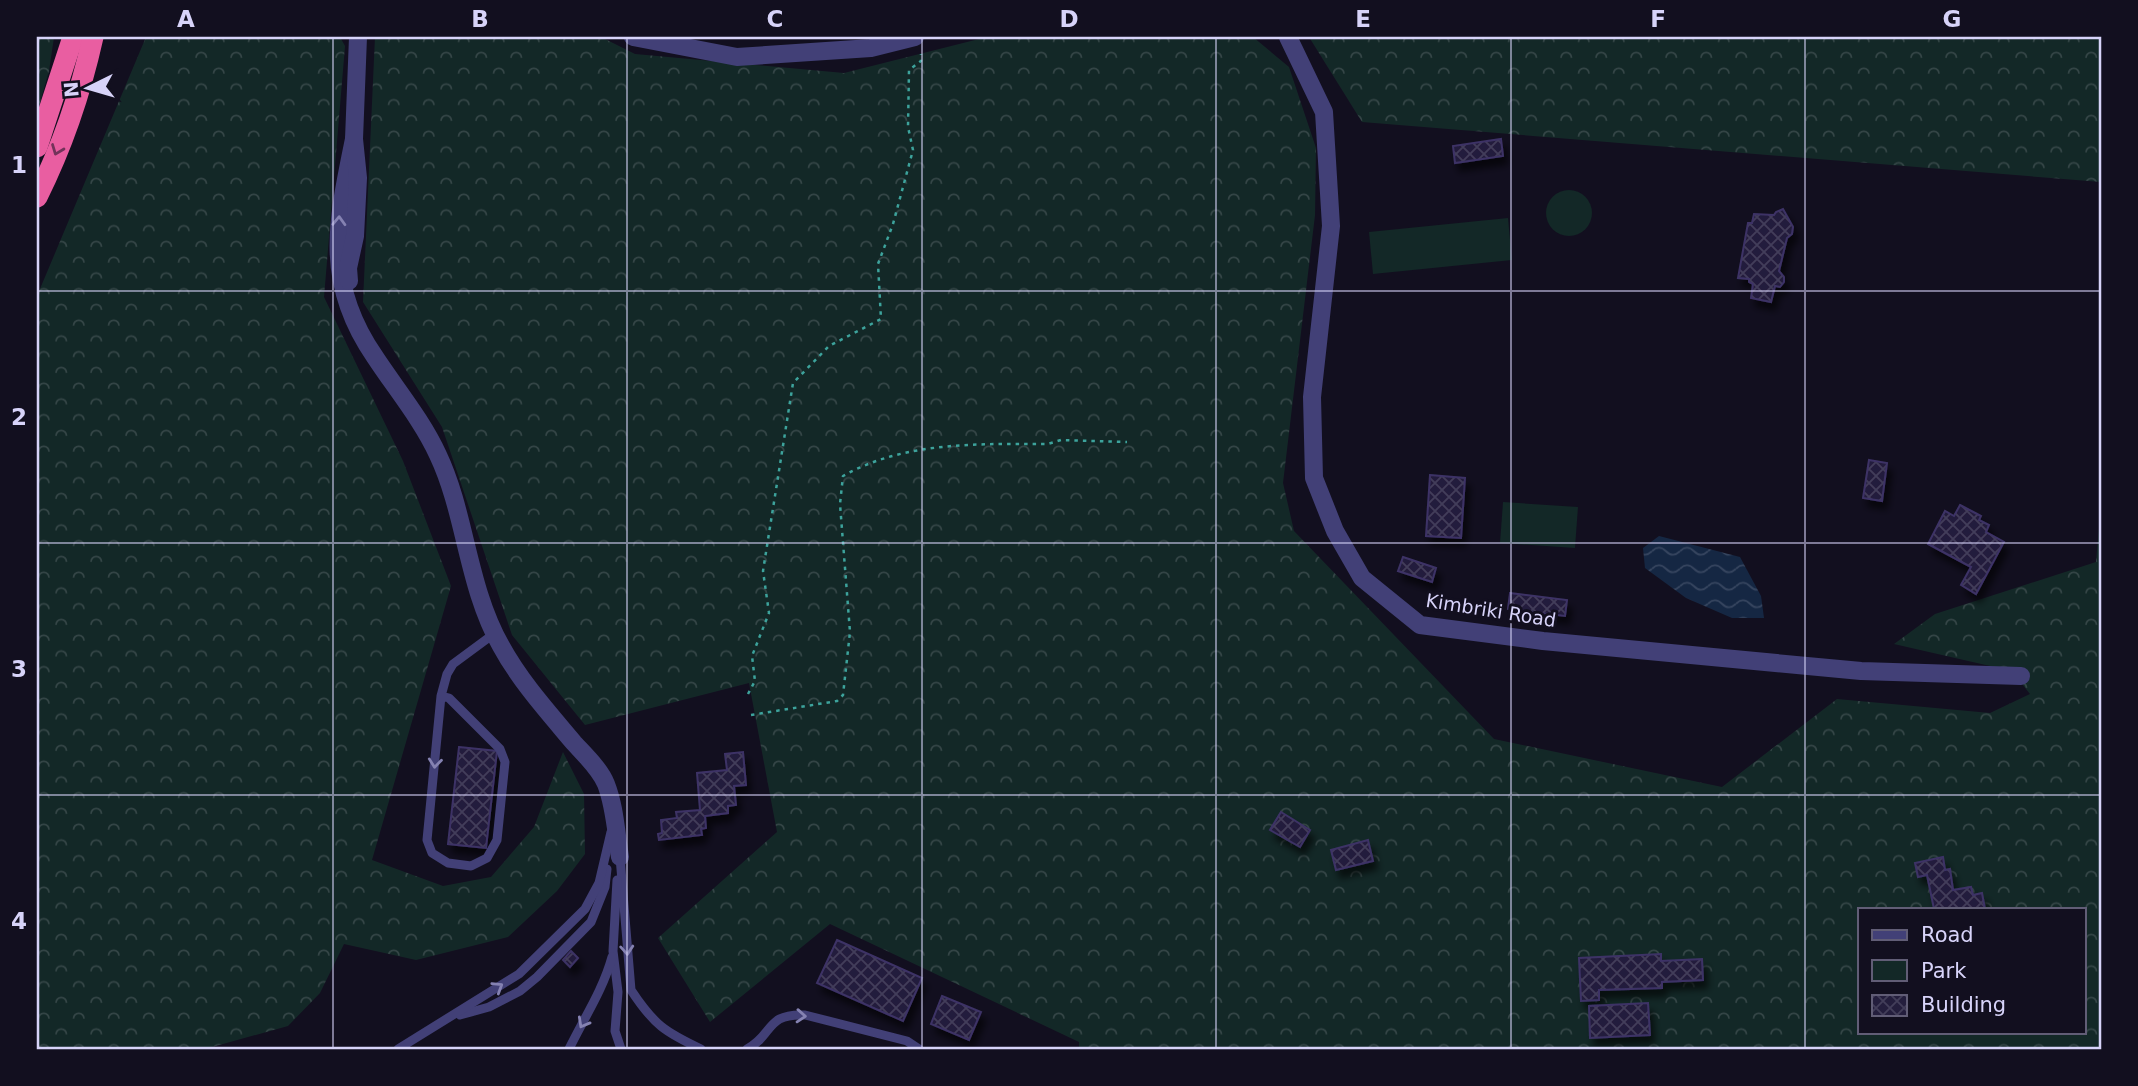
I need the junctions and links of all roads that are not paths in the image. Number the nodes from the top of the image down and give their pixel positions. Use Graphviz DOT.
graph roads {
  1 [pos="73,37"];
  2 [pos="93,37"];
  3 [pos="358,37"];
  4 [pos="634,37"];
  5 [pos="1288,37"];
  6 [pos="917,43"];
  7 [pos="37,147"];
  8 [pos="37,197"];
  9 [pos="495,634"];
  10 [pos="2021,676"];
  11 [pos="441,695"];
  12 [pos="614,851"];
  13 [pos="613,951"];
  14 [pos="448,1018"];
  15 [pos="398,1049"];
  16 [pos="569,1049"];
  17 [pos="621,1049"];
  18 [pos="701,1049"];
  19 [pos="747,1049"];
  20 [pos="919,1049"];
  1 -- 7 [label="highway"];
  2 -- 8 [label="highway, one-way"];
  3 -- 9 [label="street"];
  4 -- 6 [label="street"];
  5 -- 10 [label="street, Kimbriki Road"];
  9 -- 11 [label="lane"];
  9 -- 12 [label="street"];
  11 -- 11 [label="lane, one-way"];
  12 -- 13 [label="lane"];
  14 -- 12 [label="lane, one-way"];
  12 -- 14 [label="lane"];
  12 -- 18 [label="lane, one-way"];
  13 -- 16 [label="lane, one-way"];
  13 -- 17 [label="lane"];
  14 -- 15 [label="lane"];
  19 -- 20 [label="lane, one-way"];
}
